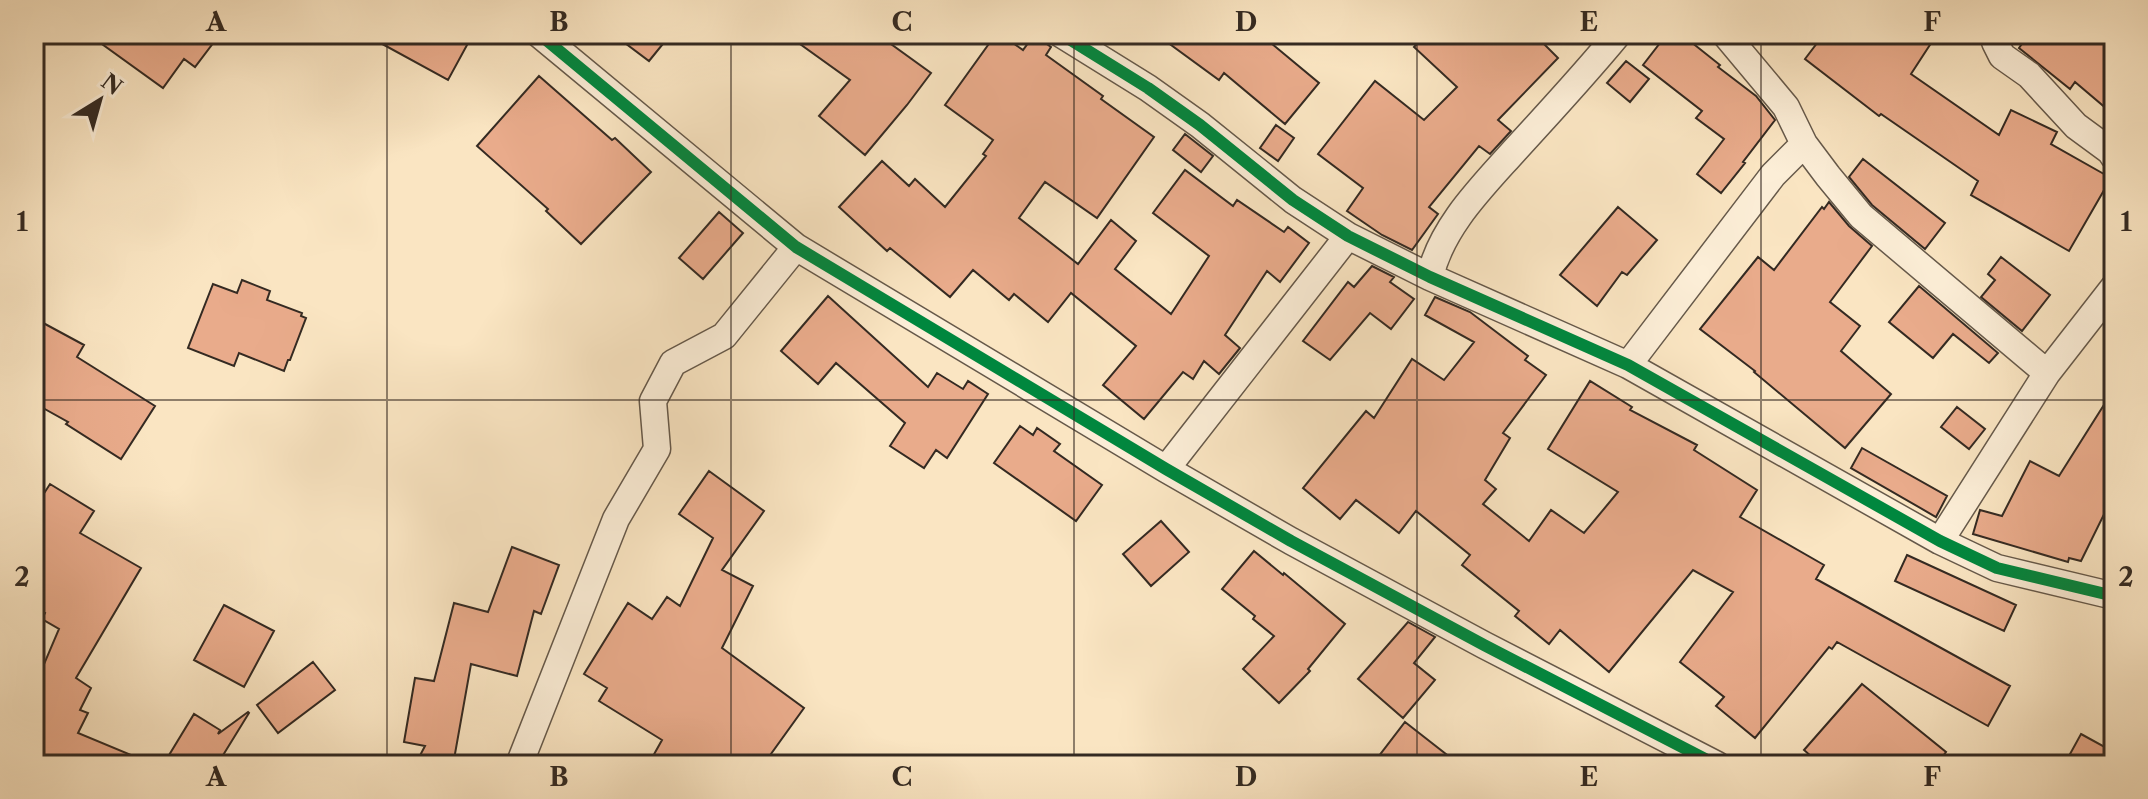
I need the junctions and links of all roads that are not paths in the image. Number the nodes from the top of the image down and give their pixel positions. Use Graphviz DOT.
graph roads {
  1 [pos="539,34"];
  2 [pos="1061,34"];
  3 [pos="1725,34"];
  4 [pos="1995,34"];
  5 [pos="1609,37"];
  6 [pos="1804,144"];
  7 [pos="2114,157"];
  8 [pos="1348,236"];
  9 [pos="796,247"];
  10 [pos="1430,277"];
  11 [pos="2114,287"];
  12 [pos="1628,365"];
  13 [pos="2047,373"];
  14 [pos="1166,469"];
  15 [pos="1940,541"];
  16 [pos="2114,596"];
  17 [pos="519,765"];
  18 [pos="1717,765"];
  1 -- 9 [label="street"];
  2 -- 8 [label="street"];
  3 -- 6 [label="street"];
  4 -- 7 [label="street"];
  5 -- 10 [label="street"];
  6 -- 12 [label="street"];
  6 -- 13 [label="street"];
  8 -- 10 [label="street"];
  8 -- 14 [label="street"];
  9 -- 14 [label="street"];
  9 -- 17 [label="street"];
  10 -- 12 [label="street"];
  11 -- 13 [label="street"];
  12 -- 15 [label="street"];
  13 -- 15 [label="street"];
  14 -- 18 [label="street"];
  15 -- 16 [label="street"];
}
